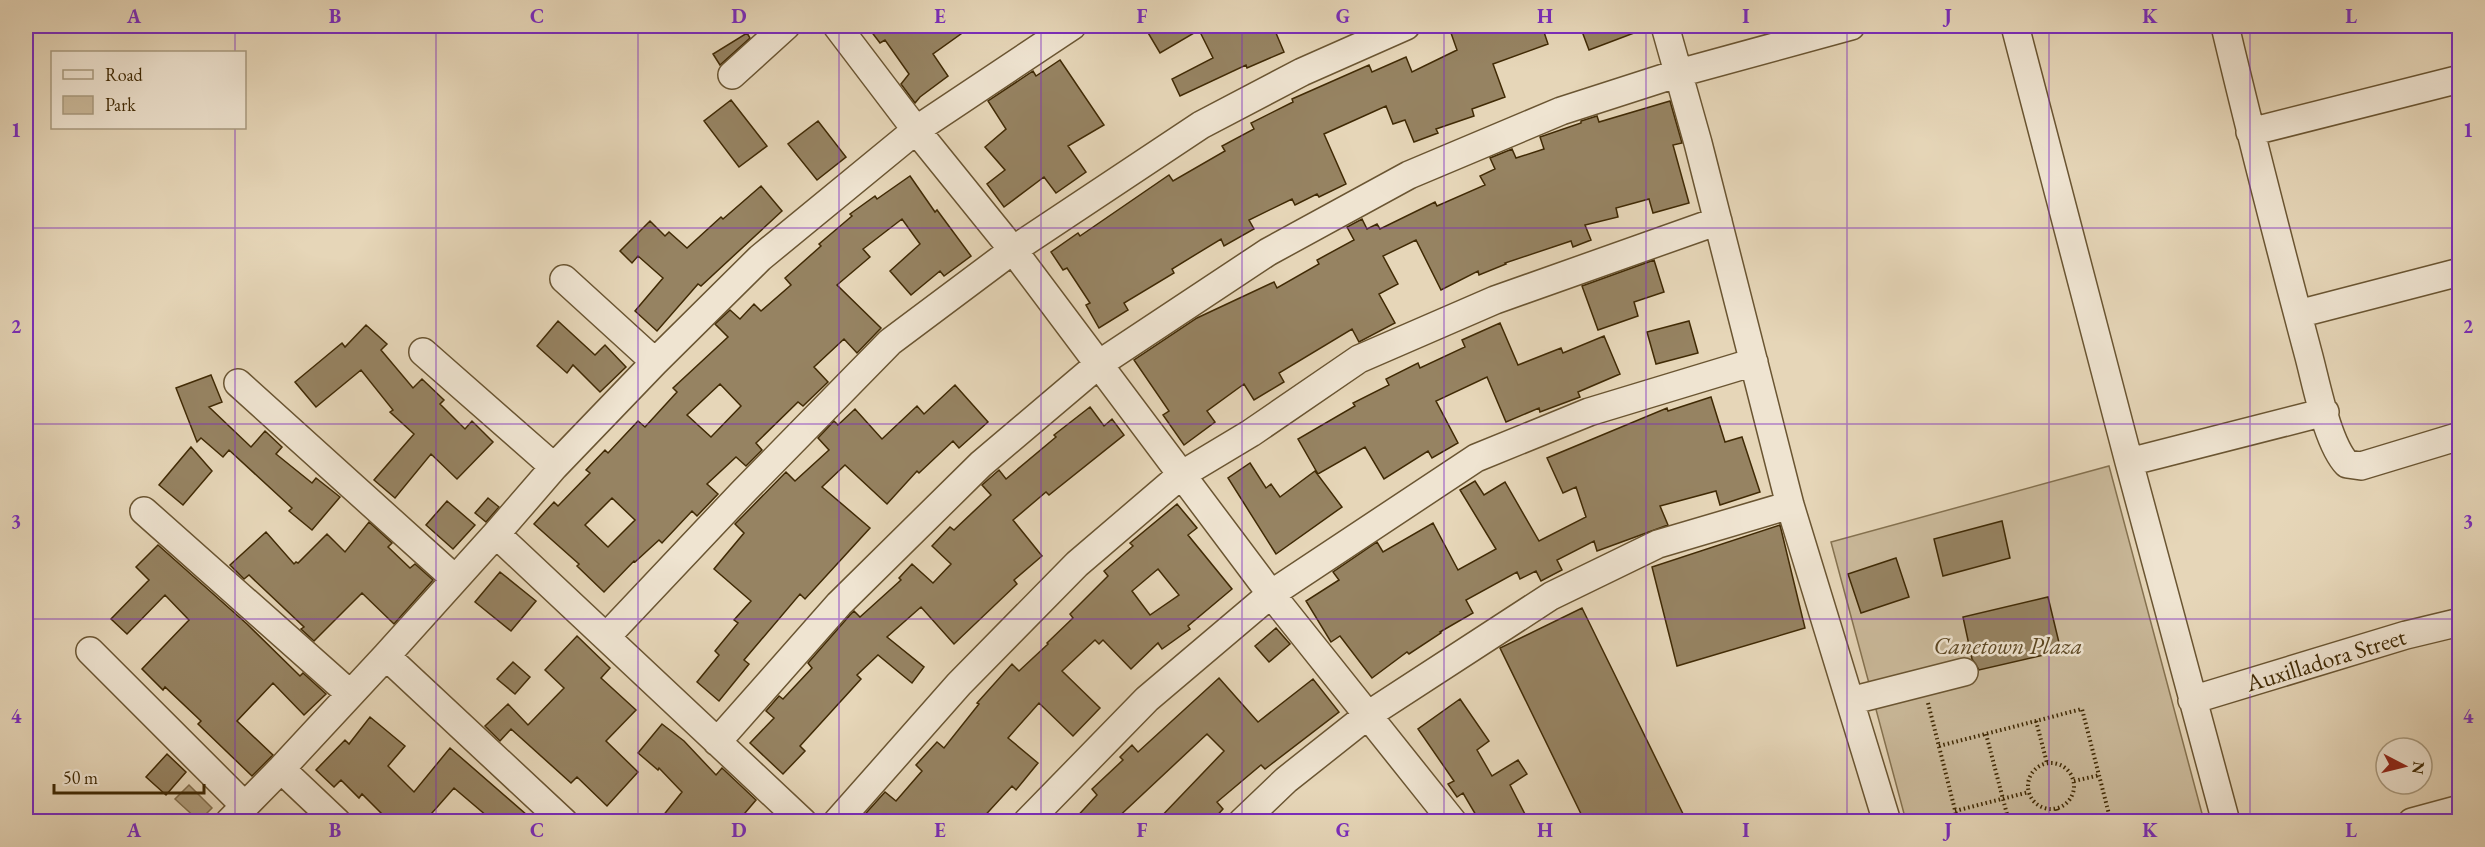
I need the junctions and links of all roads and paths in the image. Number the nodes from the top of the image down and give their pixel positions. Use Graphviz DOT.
graph roads {
  1 [pos="786,26"];
  2 [pos="837,26"];
  3 [pos="1072,26"];
  4 [pos="1406,26"];
  5 [pos="1665,26"];
  6 [pos="1851,26"];
  7 [pos="2015,26"];
  8 [pos="2225,26"];
  9 [pos="1679,73"];
  10 [pos="732,75"];
  11 [pos="2460,79"];
  12 [pos="916,130"];
  13 [pos="2250,132"];
  14 [pos="1718,221"];
  15 [pos="1013,250"];
  16 [pos="2460,272"];
  17 [pos="564,279"];
  18 [pos="2298,315"];
  19 [pos="423,352"];
  20 [pos="655,362"];
  21 [pos="1754,362"];
  22 [pos="1099,364"];
  23 [pos="238,383"];
  24 [pos="2325,412"];
  25 [pos="2460,436"];
  26 [pos="2129,462"];
  27 [pos="554,467"];
  28 [pos="1181,476"];
  29 [pos="1790,505"];
  30 [pos="144,511"];
  31 [pos="496,534"];
  32 [pos="454,578"];
  33 [pos="1271,594"];
  34 [pos="2460,622"];
  35 [pos="606,637"];
  36 [pos="90,651"];
  37 [pos="386,656"];
  38 [pos="1964,672"];
  39 [pos="1923,683"];
  40 [pos="349,693"];
  41 [pos="2192,700"];
  42 [pos="1850,701"];
  43 [pos="1368,715"];
  44 [pos="2036,721"];
  45 [pos="1986,734"];
  46 [pos="717,742"];
  47 [pos="1939,746"];
  48 [pos="2047,764"];
  49 [pos="281,770"];
  50 [pos="2100,775"];
  51 [pos="2074,781"];
  52 [pos="2029,792"];
  53 [pos="2003,799"];
  54 [pos="2057,809"];
  55 [pos="2460,809"];
  56 [pos="1955,811"];
  57 [pos="236,813"];
  58 [pos="338,822"];
  59 [pos="564,822"];
  60 [pos="803,822"];
  61 [pos="837,822"];
  62 [pos="1027,822"];
  63 [pos="1242,822"];
  64 [pos="1453,822"];
  65 [pos="1887,822"];
  66 [pos="1958,822"];
  67 [pos="2009,822"];
  68 [pos="2060,822"];
  69 [pos="2111,822"];
  70 [pos="2226,822"];
  71 [pos="2412,822"];
  1 -- 10 [label="street"];
  2 -- 12 [label="street"];
  3 -- 12 [label="street"];
  4 -- 15 [label="street"];
  5 -- 9 [label="street"];
  6 -- 9 [label="street"];
  7 -- 26 [label="street"];
  8 -- 13 [label="street"];
  9 -- 14 [label="street"];
  9 -- 22 [label="street"];
  11 -- 13 [label="street"];
  12 -- 15 [label="street"];
  12 -- 20 [label="street"];
  13 -- 18 [label="street"];
  14 -- 21 [label="street"];
  14 -- 28 [label="street"];
  15 -- 22 [label="street"];
  15 -- 35 [label="street"];
  16 -- 18 [label="street"];
  17 -- 20 [label="street"];
  18 -- 24 [label="street"];
  19 -- 27 [label="street"];
  20 -- 27 [label="street"];
  21 -- 29 [label="street"];
  21 -- 33 [label="street"];
  22 -- 28 [label="street"];
  22 -- 46 [label="street"];
  23 -- 32 [label="street"];
  24 -- 25 [label="street"];
  24 -- 26 [label="street"];
  26 -- 41 [label="street"];
  27 -- 31 [label="street"];
  28 -- 33 [label="street"];
  28 -- 61 [label="street"];
  29 -- 42 [label="street"];
  29 -- 43 [label="street"];
  30 -- 40 [label="street"];
  31 -- 32 [label="street"];
  31 -- 35 [label="street"];
  32 -- 37 [label="street"];
  33 -- 43 [label="street"];
  33 -- 62 [label="street"];
  34 -- 41 [label="street, Auxilladora Street"];
  35 -- 46 [label="street"];
  36 -- 57 [label="street"];
  37 -- 40 [label="street"];
  37 -- 59 [label="street"];
  38 -- 39 [label="street"];
  39 -- 42 [label="street"];
  39 -- 47 [label="path"];
  40 -- 49 [label="street"];
  41 -- 70 [label="street"];
  42 -- 65 [label="street"];
  43 -- 63 [label="street"];
  43 -- 64 [label="street"];
  44 -- 45 [label="path"];
  44 -- 48 [label="path"];
  44 -- 50 [label="path"];
  45 -- 47 [label="path"];
  45 -- 53 [label="path"];
  46 -- 60 [label="street"];
  47 -- 56 [label="path"];
  48 -- 51 [label="path"];
  48 -- 52 [label="path"];
  49 -- 57 [label="street"];
  49 -- 58 [label="street"];
  50 -- 51 [label="path"];
  50 -- 69 [label="path"];
  51 -- 54 [label="path"];
  52 -- 53 [label="path"];
  52 -- 54 [label="path"];
  53 -- 56 [label="path"];
  53 -- 67 [label="path"];
  54 -- 68 [label="path"];
  55 -- 71 [label="street"];
  56 -- 66 [label="path"];
}
